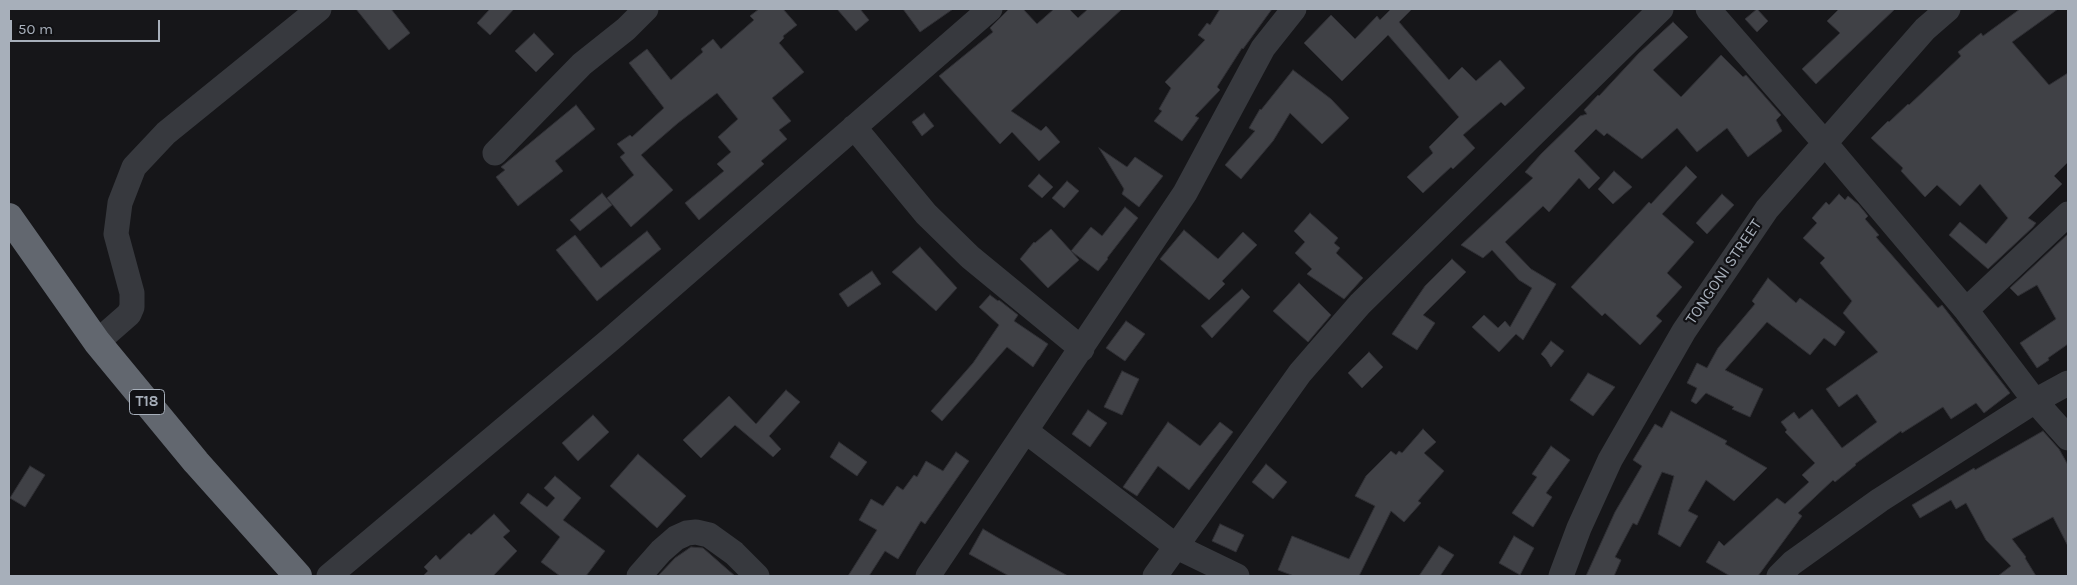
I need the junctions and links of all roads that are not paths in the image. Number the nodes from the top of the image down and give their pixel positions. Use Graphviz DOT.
graph roads {
  1 [pos="319,9"];
  2 [pos="646,9"];
  3 [pos="990,9"];
  4 [pos="1294,9"];
  5 [pos="1661,9"];
  6 [pos="1708,9"];
  7 [pos="1948,9"];
  8 [pos="854,127"];
  9 [pos="1824,142"];
  10 [pos="495,153"];
  11 [pos="2068,214"];
  12 [pos="9,217"];
  13 [pos="1966,310"];
  14 [pos="97,342"];
  15 [pos="1082,349"];
  16 [pos="2068,383"];
  17 [pos="2035,401"];
  18 [pos="1026,432"];
  19 [pos="2068,438"];
  20 [pos="1177,547"];
  21 [pos="298,576"];
  22 [pos="329,576"];
  23 [pos="639,576"];
  24 [pos="757,576"];
  25 [pos="928,576"];
  26 [pos="1155,576"];
  27 [pos="1237,576"];
  28 [pos="1561,576"];
  29 [pos="1779,576"];
  1 -- 14 [label="street"];
  2 -- 10 [label="street"];
  3 -- 8 [label="street"];
  4 -- 15 [label="street"];
  5 -- 20 [label="street"];
  6 -- 9 [label="street"];
  7 -- 9 [label="street, TONGONI STREET"];
  8 -- 15 [label="street"];
  8 -- 22 [label="street"];
  9 -- 13 [label="street"];
  9 -- 28 [label="street, TONGONI STREET"];
  11 -- 13 [label="street"];
  12 -- 14 [label="highway, T18"];
  13 -- 17 [label="street"];
  14 -- 21 [label="highway, T18"];
  15 -- 18 [label="street"];
  16 -- 17 [label="street"];
  17 -- 19 [label="street"];
  17 -- 29 [label="street"];
  18 -- 20 [label="street"];
  18 -- 25 [label="street"];
  20 -- 26 [label="street"];
  20 -- 27 [label="street"];
  23 -- 24 [label="street"];
}
